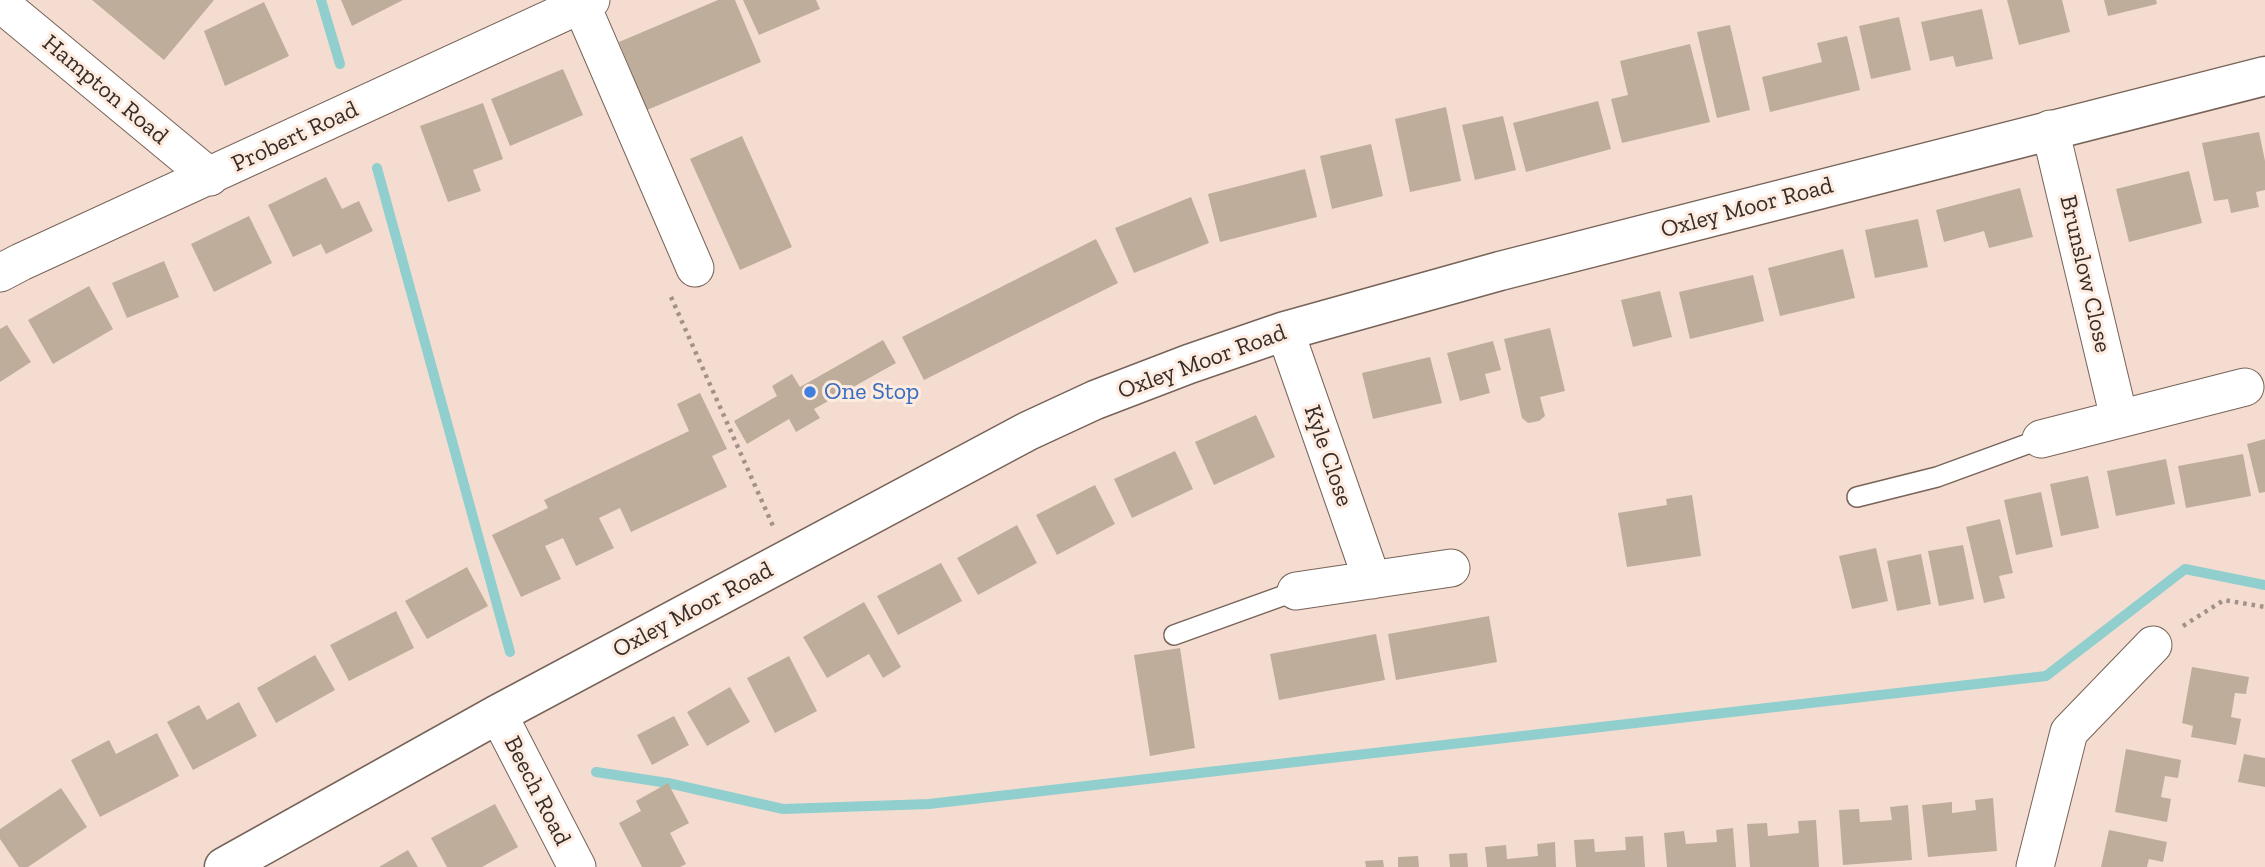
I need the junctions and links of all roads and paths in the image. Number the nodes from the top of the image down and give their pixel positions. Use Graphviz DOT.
graph roads {
  1 [pos="586,2"];
  2 [pos="0,3"];
  3 [pos="2265,76"];
  4 [pos="2050,129"];
  5 [pos="210,177"];
  6 [pos="695,268"];
  7 [pos="0,273"];
  8 [pos="1285,331"];
  9 [pos="2245,387"];
  10 [pos="2119,418"];
  11 [pos="2040,439"];
  12 [pos="1857,496"];
  13 [pos="1451,568"];
  14 [pos="1372,580"];
  15 [pos="1296,591"];
  16 [pos="2265,607"];
  17 [pos="1174,635"];
  18 [pos="2153,645"];
  19 [pos="498,714"];
  20 [pos="224,867"];
  21 [pos="577,867"];
  22 [pos="2035,867"];
  1 -- 5 [label="street, Probert Road"];
  1 -- 6 [label="street"];
  2 -- 5 [label="street, Hampton Road"];
  3 -- 4 [label="street, Oxley Moor Road"];
  4 -- 8 [label="street, Oxley Moor Road"];
  4 -- 10 [label="street, Brunslow Close"];
  5 -- 7 [label="street, Probert Road"];
  8 -- 14 [label="street, Kyle Close"];
  8 -- 19 [label="street, Oxley Moor Road"];
  9 -- 10 [label="street"];
  10 -- 11 [label="street"];
  11 -- 12 [label="lane"];
  13 -- 14 [label="street"];
  14 -- 15 [label="street"];
  15 -- 17 [label="lane"];
  16 -- 18 [label="path"];
  18 -- 22 [label="street"];
  19 -- 20 [label="street, Oxley Moor Road"];
  19 -- 21 [label="street, Beech Road"];
}
